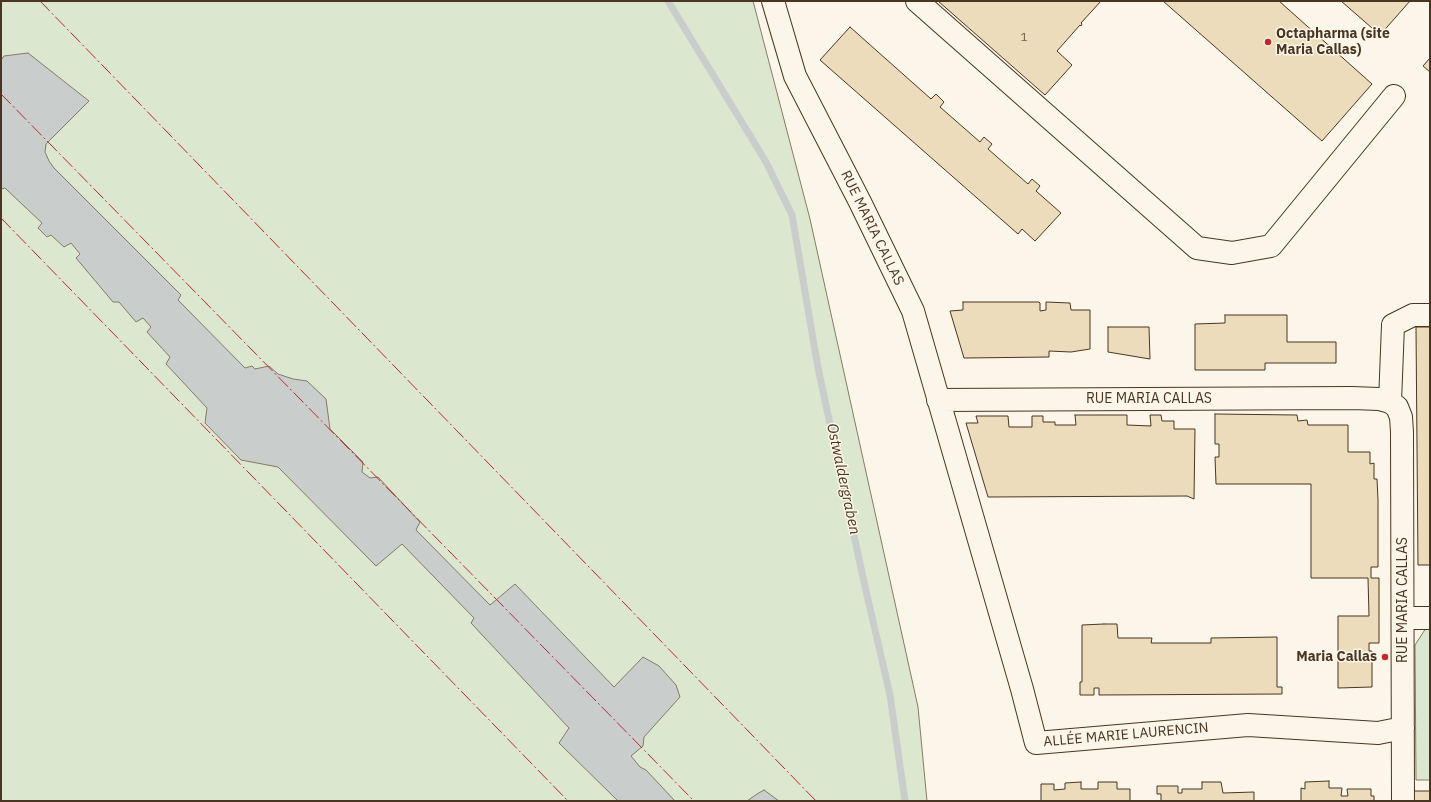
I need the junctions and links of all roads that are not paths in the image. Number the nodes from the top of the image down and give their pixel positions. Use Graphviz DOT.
graph roads {
  1 [pos="773,1"];
  2 [pos="917,1"];
  3 [pos="1394,96"];
  4 [pos="1430,315"];
  5 [pos="938,400"];
  6 [pos="1390,402"];
  7 [pos="1403,618"];
  8 [pos="1430,618"];
  9 [pos="1403,728"];
  10 [pos="1404,801"];
  1 -- 5 [label="street, RUE MARIA CALLAS"];
  2 -- 3 [label="street"];
  4 -- 6 [label="street"];
  5 -- 6 [label="street, RUE MARIA CALLAS"];
  5 -- 9 [label="street, ALLÉE MARIE LAURENCIN"];
  6 -- 7 [label="street, RUE MARIA CALLAS"];
  7 -- 8 [label="street"];
  7 -- 9 [label="street, RUE MARIA CALLAS"];
  9 -- 10 [label="street, RUE MARIA CALLAS"];
}
